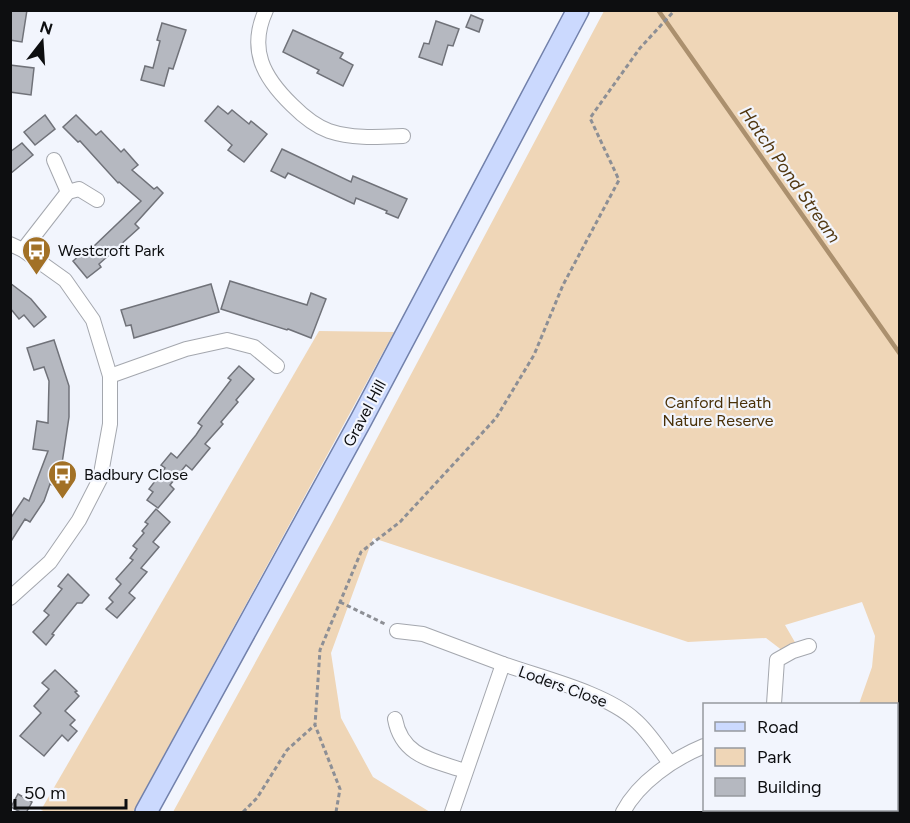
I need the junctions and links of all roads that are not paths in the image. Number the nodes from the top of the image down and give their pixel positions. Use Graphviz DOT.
graph roads {
  1 [pos="266,10"];
  2 [pos="578,10"];
  3 [pos="403,136"];
  4 [pos="54,160"];
  5 [pos="68,192"];
  6 [pos="97,200"];
  7 [pos="17,247"];
  8 [pos="277,366"];
  9 [pos="110,376"];
  10 [pos="10,598"];
  11 [pos="398,631"];
  12 [pos="808,646"];
  13 [pos="503,664"];
  14 [pos="774,703"];
  15 [pos="395,719"];
  16 [pos="703,748"];
  17 [pos="670,763"];
  18 [pos="465,771"];
  19 [pos="146,813"];
  20 [pos="452,813"];
  21 [pos="623,813"];
  1 -- 3 [label="street"];
  2 -- 19 [label="main road, Gravel Hill"];
  4 -- 5 [label="street"];
  5 -- 6 [label="street"];
  5 -- 7 [label="street"];
  7 -- 9 [label="street"];
  8 -- 9 [label="street"];
  9 -- 10 [label="street"];
  11 -- 13 [label="street, Loders Close"];
  12 -- 14 [label="street"];
  13 -- 17 [label="street, Loders Close"];
  13 -- 18 [label="street, Loders Close"];
  15 -- 18 [label="street"];
  16 -- 17 [label="street"];
  17 -- 21 [label="street"];
  18 -- 20 [label="street, Loders Close"];
}
